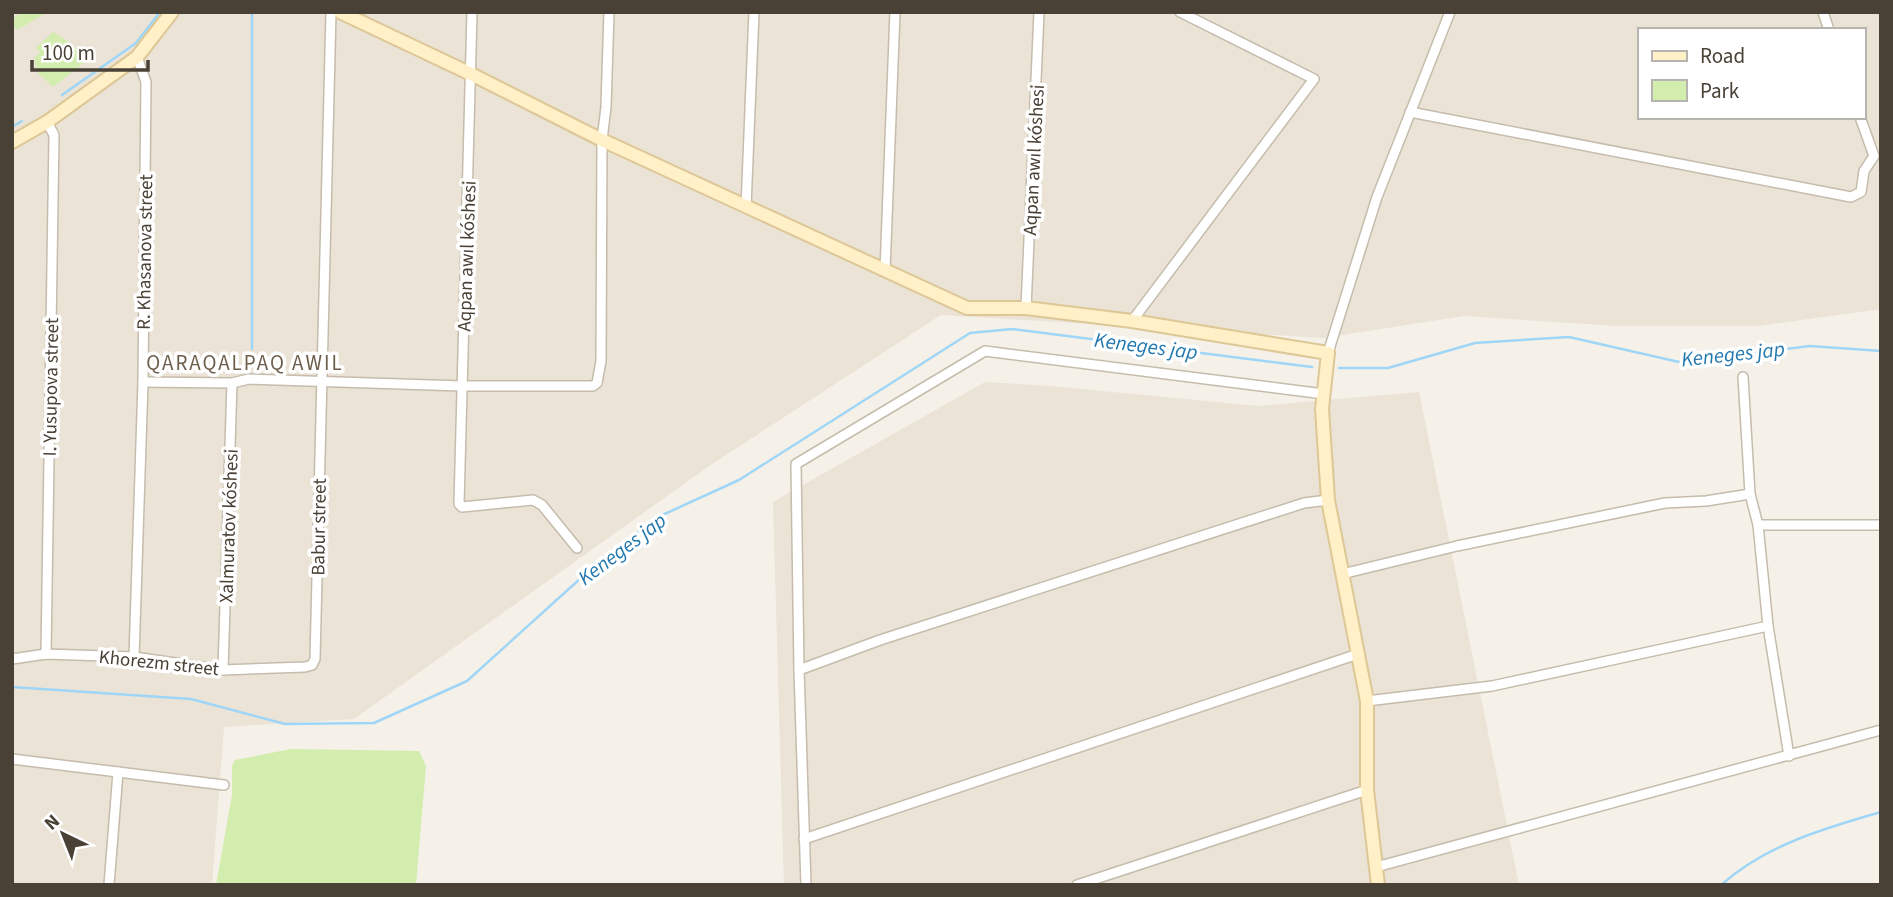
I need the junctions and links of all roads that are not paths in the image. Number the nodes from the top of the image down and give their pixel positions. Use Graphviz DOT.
graph roads {
  1 [pos="172,12"];
  2 [pos="331,12"];
  3 [pos="340,12"];
  4 [pos="472,12"];
  5 [pos="609,12"];
  6 [pos="754,12"];
  7 [pos="895,12"];
  8 [pos="1039,12"];
  9 [pos="1180,12"];
  10 [pos="1450,12"];
  11 [pos="138,57"];
  12 [pos="471,74"];
  13 [pos="1410,112"];
  14 [pos="1861,119"];
  15 [pos="47,122"];
  16 [pos="601,140"];
  17 [pos="12,142"];
  18 [pos="746,207"];
  19 [pos="885,271"];
  20 [pos="1026,308"];
  21 [pos="1132,321"];
  22 [pos="1328,353"];
  23 [pos="1743,377"];
  24 [pos="322,380"];
  25 [pos="143,382"];
  26 [pos="232,383"];
  27 [pos="462,386"];
  28 [pos="1324,394"];
  29 [pos="1749,494"];
  30 [pos="1328,500"];
  31 [pos="1758,525"];
  32 [pos="1881,525"];
  33 [pos="577,548"];
  34 [pos="1342,574"];
  35 [pos="1768,626"];
  36 [pos="46,654"];
  37 [pos="1358,654"];
  38 [pos="134,657"];
  39 [pos="12,659"];
  40 [pos="305,667"];
  41 [pos="223,670"];
  42 [pos="799,670"];
  43 [pos="1367,701"];
  44 [pos="1881,730"];
  45 [pos="1789,756"];
  46 [pos="12,759"];
  47 [pos="118,772"];
  48 [pos="224,785"];
  49 [pos="1367,790"];
  50 [pos="804,839"];
  51 [pos="1376,867"];
  52 [pos="109,885"];
  53 [pos="806,885"];
  54 [pos="1077,885"];
  55 [pos="1378,885"];
  1 -- 11 [label="street"];
  2 -- 24 [label="street"];
  3 -- 12 [label="street"];
  4 -- 12 [label="street, Aqpan awıl kóshesi"];
  5 -- 16 [label="street"];
  6 -- 18 [label="street"];
  7 -- 19 [label="street"];
  8 -- 20 [label="street, Aqpan awıl kóshesi"];
  9 -- 21 [label="street"];
  10 -- 13 [label="street"];
  11 -- 15 [label="street"];
  11 -- 25 [label="street, R. Khasanova street"];
  12 -- 16 [label="street"];
  12 -- 27 [label="street, Aqpan awıl kóshesi"];
  13 -- 14 [label="street"];
  13 -- 22 [label="street"];
  15 -- 17 [label="street"];
  15 -- 36 [label="street, I. Yusupova street"];
  16 -- 18 [label="street"];
  16 -- 27 [label="street"];
  18 -- 19 [label="street"];
  19 -- 20 [label="street"];
  20 -- 21 [label="street"];
  21 -- 22 [label="street"];
  22 -- 28 [label="street"];
  23 -- 29 [label="street"];
  24 -- 26 [label="street"];
  24 -- 27 [label="street"];
  24 -- 40 [label="street, Babur street"];
  25 -- 26 [label="street"];
  25 -- 38 [label="street, R. Khasanova street"];
  26 -- 41 [label="street, Xalmuratov kóshesi"];
  27 -- 33 [label="street, Aqpan awıl kóshesi"];
  28 -- 30 [label="street"];
  28 -- 42 [label="street"];
  29 -- 31 [label="street"];
  29 -- 34 [label="street"];
  30 -- 34 [label="street"];
  30 -- 42 [label="street"];
  31 -- 32 [label="street"];
  31 -- 35 [label="street"];
  34 -- 37 [label="street"];
  35 -- 43 [label="street"];
  35 -- 45 [label="street"];
  36 -- 38 [label="street, Khorezm street"];
  36 -- 39 [label="street, Khorezm street"];
  37 -- 43 [label="street"];
  37 -- 50 [label="street"];
  38 -- 41 [label="street, Khorezm street"];
  40 -- 41 [label="street, Khorezm street"];
  42 -- 50 [label="street"];
  43 -- 49 [label="street"];
  44 -- 45 [label="street"];
  45 -- 51 [label="street"];
  46 -- 47 [label="street"];
  47 -- 48 [label="street"];
  47 -- 52 [label="street"];
  49 -- 51 [label="street"];
  49 -- 54 [label="street"];
  50 -- 53 [label="street"];
  51 -- 55 [label="street"];
}
